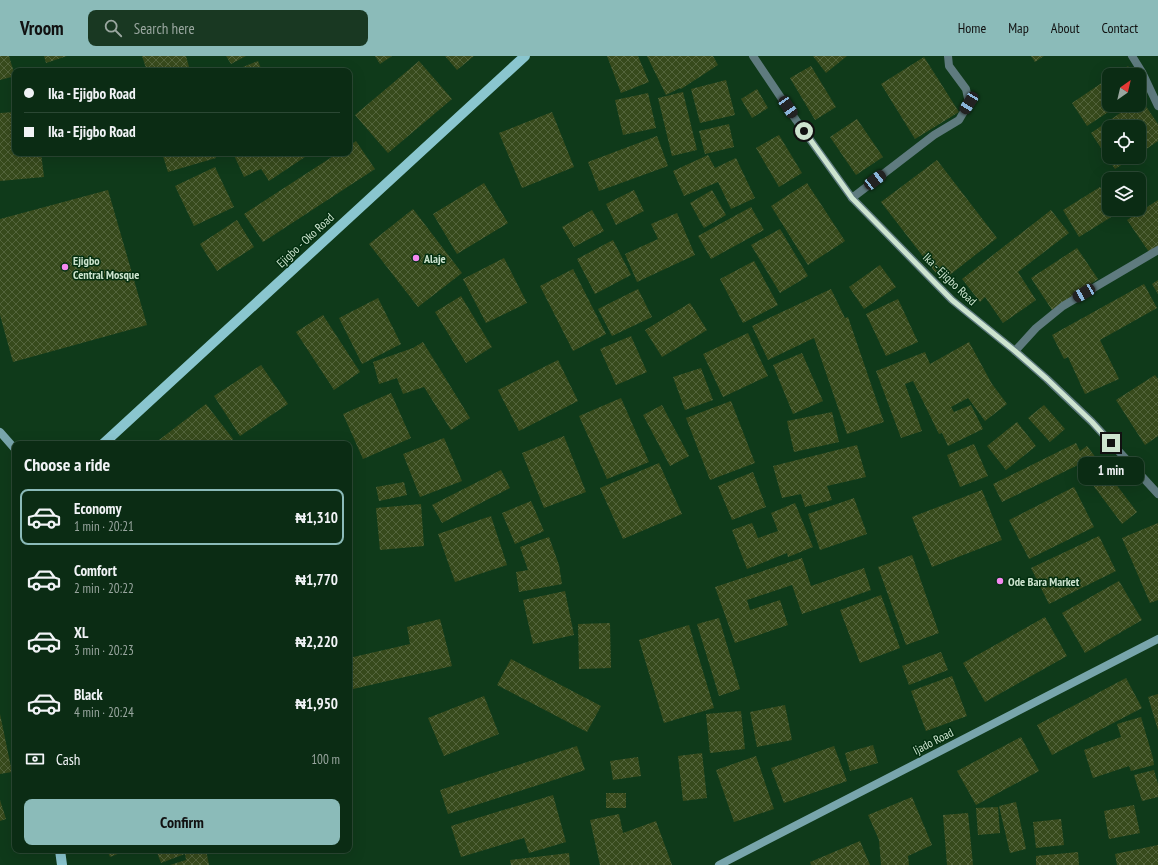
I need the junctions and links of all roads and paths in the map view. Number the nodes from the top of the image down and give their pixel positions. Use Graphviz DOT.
graph roads {
  1 [pos="525,56"];
  2 [pos="753,56"];
  3 [pos="948,56"];
  4 [pos="1132,56"];
  5 [pos="1158,106"];
  6 [pos="852,198"];
  7 [pos="1158,250"];
  8 [pos="1015,351"];
  9 [pos="0,432"];
  10 [pos="106,441"];
  11 [pos="12,446"];
  12 [pos="1158,494"];
  13 [pos="1158,639"];
  14 [pos="60,853"];
  15 [pos="62,865"];
  16 [pos="719,865"];
  1 -- 10 [label="main road, Ejigbo - Oko Road"];
  2 -- 6 [label="street, Ika - Ejigbo Road"];
  3 -- 6 [label="street"];
  4 -- 5 [label="street"];
  6 -- 8 [label="street, Ika - Ejigbo Road"];
  7 -- 8 [label="street"];
  8 -- 12 [label="street, Ika - Ejigbo Road"];
  9 -- 11 [label="street"];
  13 -- 16 [label="street, Ijado Road"];
  14 -- 15 [label="main road"];
}
